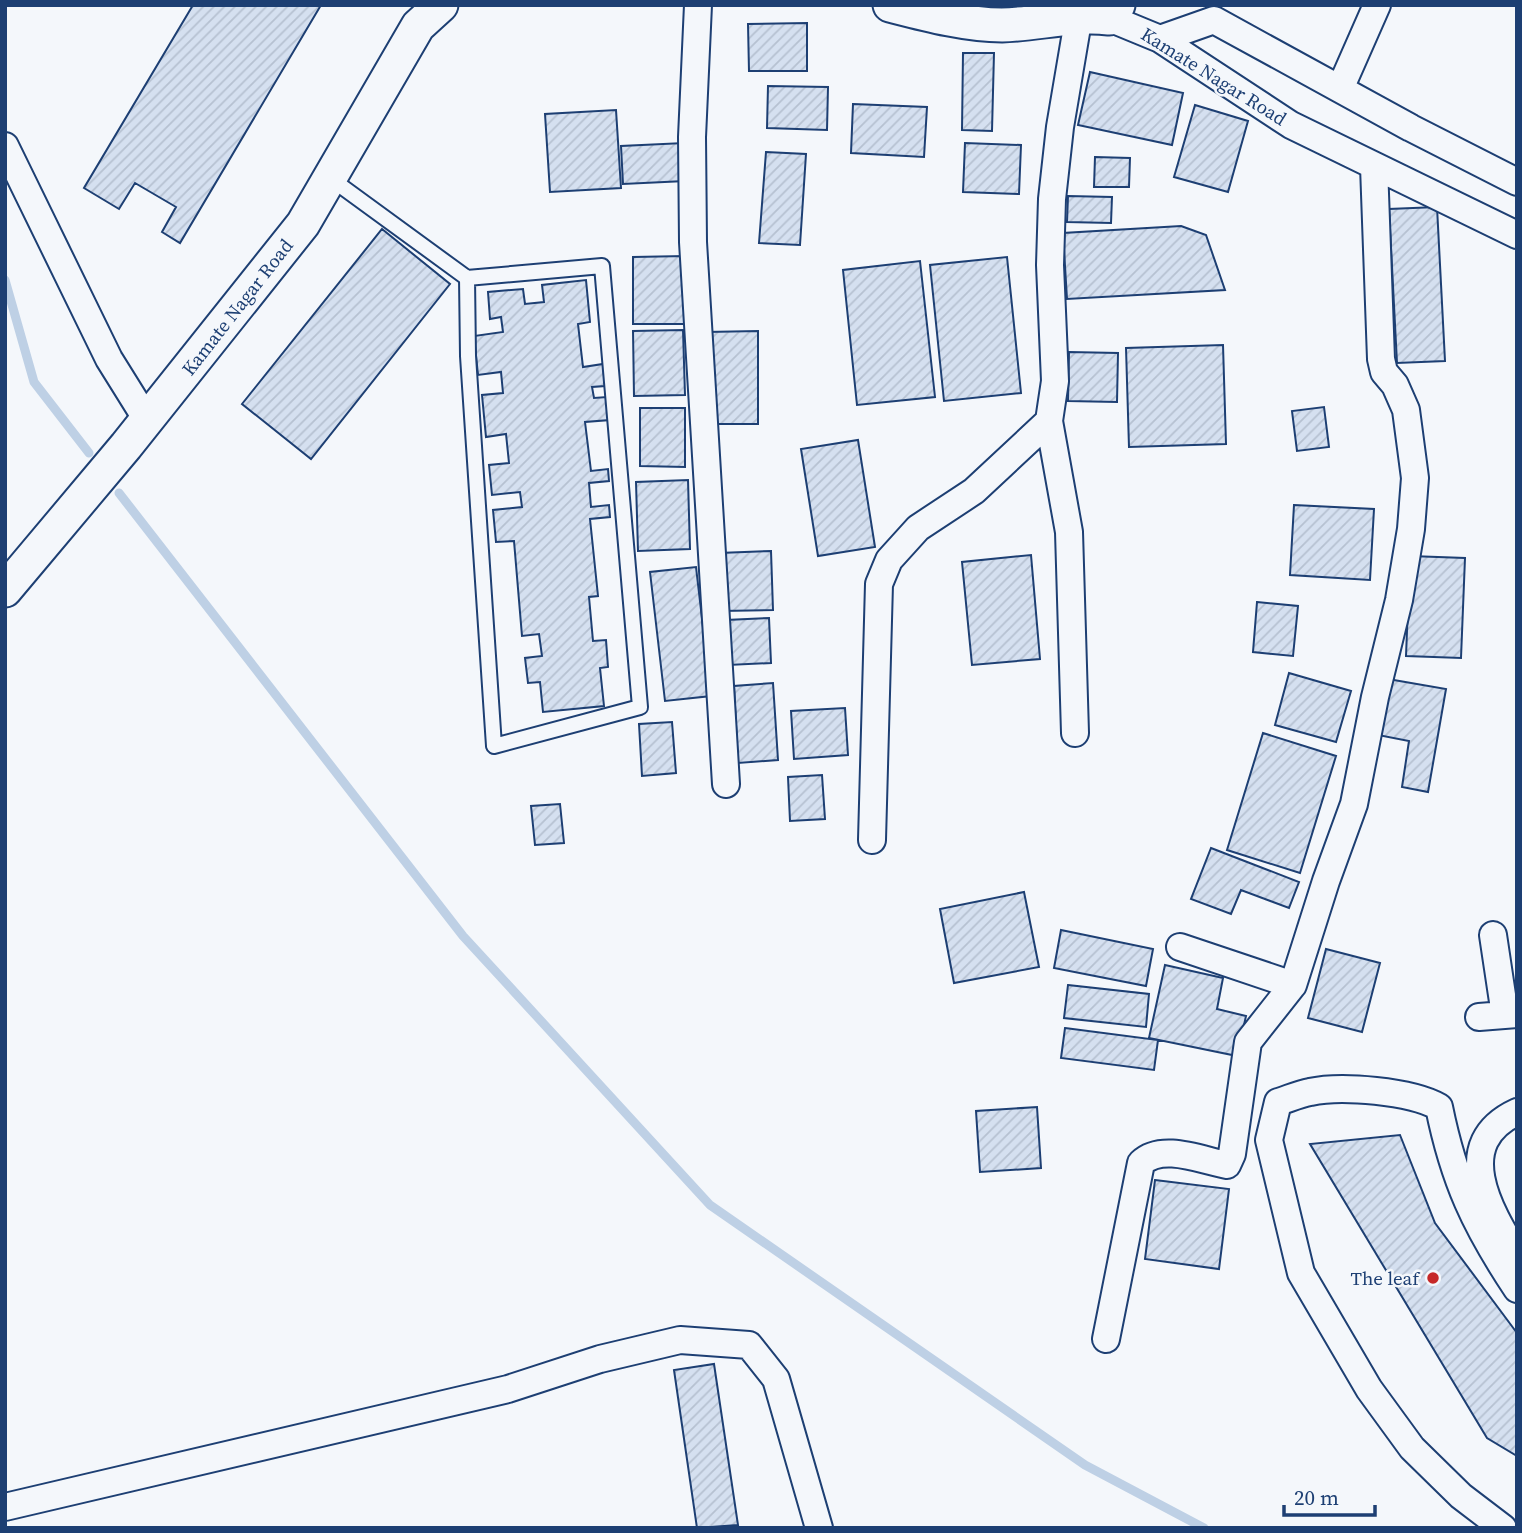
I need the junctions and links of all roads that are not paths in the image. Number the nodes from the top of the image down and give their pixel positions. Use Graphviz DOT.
graph roads {
  1 [pos="441,5"];
  2 [pos="698,5"];
  3 [pos="890,5"];
  4 [pos="1377,5"];
  5 [pos="1102,13"];
  6 [pos="1160,39"];
  7 [pos="1340,89"];
  8 [pos="5,146"];
  9 [pos="1374,166"];
  10 [pos="330,178"];
  11 [pos="1517,182"];
  12 [pos="1517,235"];
  13 [pos="467,278"];
  14 [pos="147,420"];
  15 [pos="1049,421"];
  16 [pos="5,590"];
  17 [pos="1075,733"];
  18 [pos="726,784"];
  19 [pos="872,840"];
  20 [pos="1493,934"];
  21 [pos="1180,947"];
  22 [pos="1293,985"];
  23 [pos="1500,1015"];
  24 [pos="1517,1112"];
  25 [pos="1517,1255"];
  26 [pos="1517,1289"];
  27 [pos="1106,1339"];
  28 [pos="5,1507"];
  29 [pos="819,1528"];
  30 [pos="1503,1528"];
  1 -- 10 [label="street, Kamate Nagar Road"];
  2 -- 18 [label="street"];
  3 -- 5 [label="street"];
  4 -- 7 [label="street"];
  5 -- 6 [label="street, Kamate Nagar Road"];
  5 -- 15 [label="street"];
  6 -- 7 [label="street"];
  6 -- 9 [label="street, Kamate Nagar Road"];
  7 -- 11 [label="street"];
  8 -- 14 [label="street"];
  9 -- 12 [label="street, Kamate Nagar Road"];
  9 -- 22 [label="street"];
  10 -- 13 [label="lane"];
  10 -- 14 [label="street, Kamate Nagar Road"];
  13 -- 13 [label="lane"];
  14 -- 16 [label="street, Kamate Nagar Road"];
  15 -- 17 [label="street"];
  15 -- 19 [label="street"];
  20 -- 23 [label="street"];
  21 -- 22 [label="street"];
  22 -- 27 [label="street"];
  24 -- 25 [label="street"];
  26 -- 30 [label="street"];
  28 -- 29 [label="street"];
}
